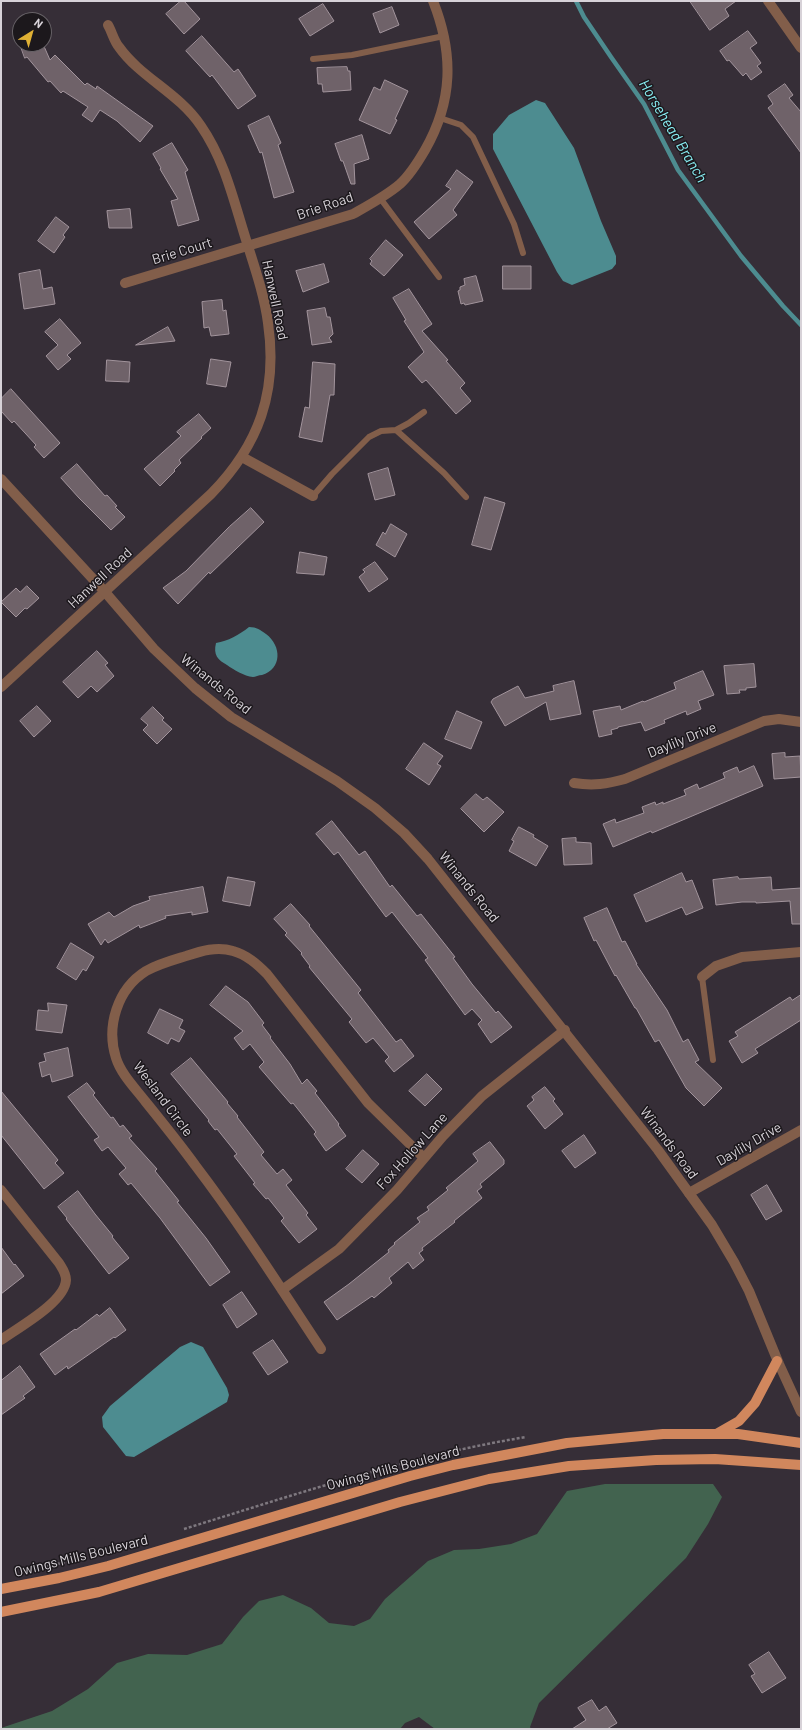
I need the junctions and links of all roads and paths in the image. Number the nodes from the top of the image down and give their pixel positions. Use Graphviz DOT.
graph roads {
  1 [pos="433,1"];
  2 [pos="768,1"];
  3 [pos="108,25"];
  4 [pos="444,36"];
  5 [pos="801,48"];
  6 [pos="313,58"];
  7 [pos="440,118"];
  8 [pos="380,198"];
  9 [pos="248,246"];
  10 [pos="523,253"];
  11 [pos="439,277"];
  12 [pos="125,283"];
  13 [pos="424,412"];
  14 [pos="396,430"];
  15 [pos="242,457"];
  16 [pos="1,479"];
  17 [pos="313,496"];
  18 [pos="466,497"];
  19 [pos="105,592"];
  20 [pos="1,687"];
  21 [pos="801,722"];
  22 [pos="574,783"];
  23 [pos="801,952"];
  24 [pos="702,977"];
  25 [pos="564,1030"];
  26 [pos="713,1060"];
  27 [pos="801,1130"];
  28 [pos="424,1158"];
  29 [pos="1,1190"];
  30 [pos="689,1193"];
  31 [pos="282,1290"];
  32 [pos="1,1340"];
  33 [pos="321,1349"];
  34 [pos="777,1360"];
  35 [pos="801,1412"];
  36 [pos="717,1434"];
  37 [pos="801,1443"];
  38 [pos="801,1465"];
  39 [pos="1,1589"];
  40 [pos="1,1612"];
  1 -- 4 [label="street, Brie Road"];
  2 -- 5 [label="street"];
  3 -- 9 [label="street, Hanwell Road"];
  4 -- 6 [label="lane"];
  4 -- 7 [label="street, Brie Road"];
  7 -- 8 [label="street, Brie Road"];
  7 -- 10 [label="lane"];
  8 -- 9 [label="street, Brie Road"];
  8 -- 11 [label="lane"];
  9 -- 12 [label="street, Brie Court"];
  9 -- 15 [label="street, Hanwell Road"];
  13 -- 14 [label="lane"];
  14 -- 17 [label="lane"];
  14 -- 18 [label="lane"];
  15 -- 17 [label="street"];
  15 -- 19 [label="street, Hanwell Road"];
  16 -- 19 [label="street, Winands Road"];
  19 -- 20 [label="street, Hanwell Road"];
  19 -- 25 [label="street, Winands Road"];
  21 -- 22 [label="street, Daylily Drive"];
  23 -- 24 [label="street"];
  24 -- 26 [label="lane"];
  25 -- 28 [label="street, Fox Hollow Lane"];
  25 -- 30 [label="street, Winands Road"];
  27 -- 30 [label="street, Daylily Drive"];
  28 -- 31 [label="street, Fox Hollow Lane"];
  28 -- 31 [label="street, Wesland Circle"];
  29 -- 32 [label="street"];
  30 -- 34 [label="street, Winands Road"];
  31 -- 33 [label="street, Wesland Circle"];
  34 -- 35 [label="street, Winands Road"];
  34 -- 36 [label="main road"];
  36 -- 37 [label="main road, Owings Mills Boulevard"];
  36 -- 39 [label="main road, Owings Mills Boulevard"];
  38 -- 40 [label="main road"];
}
